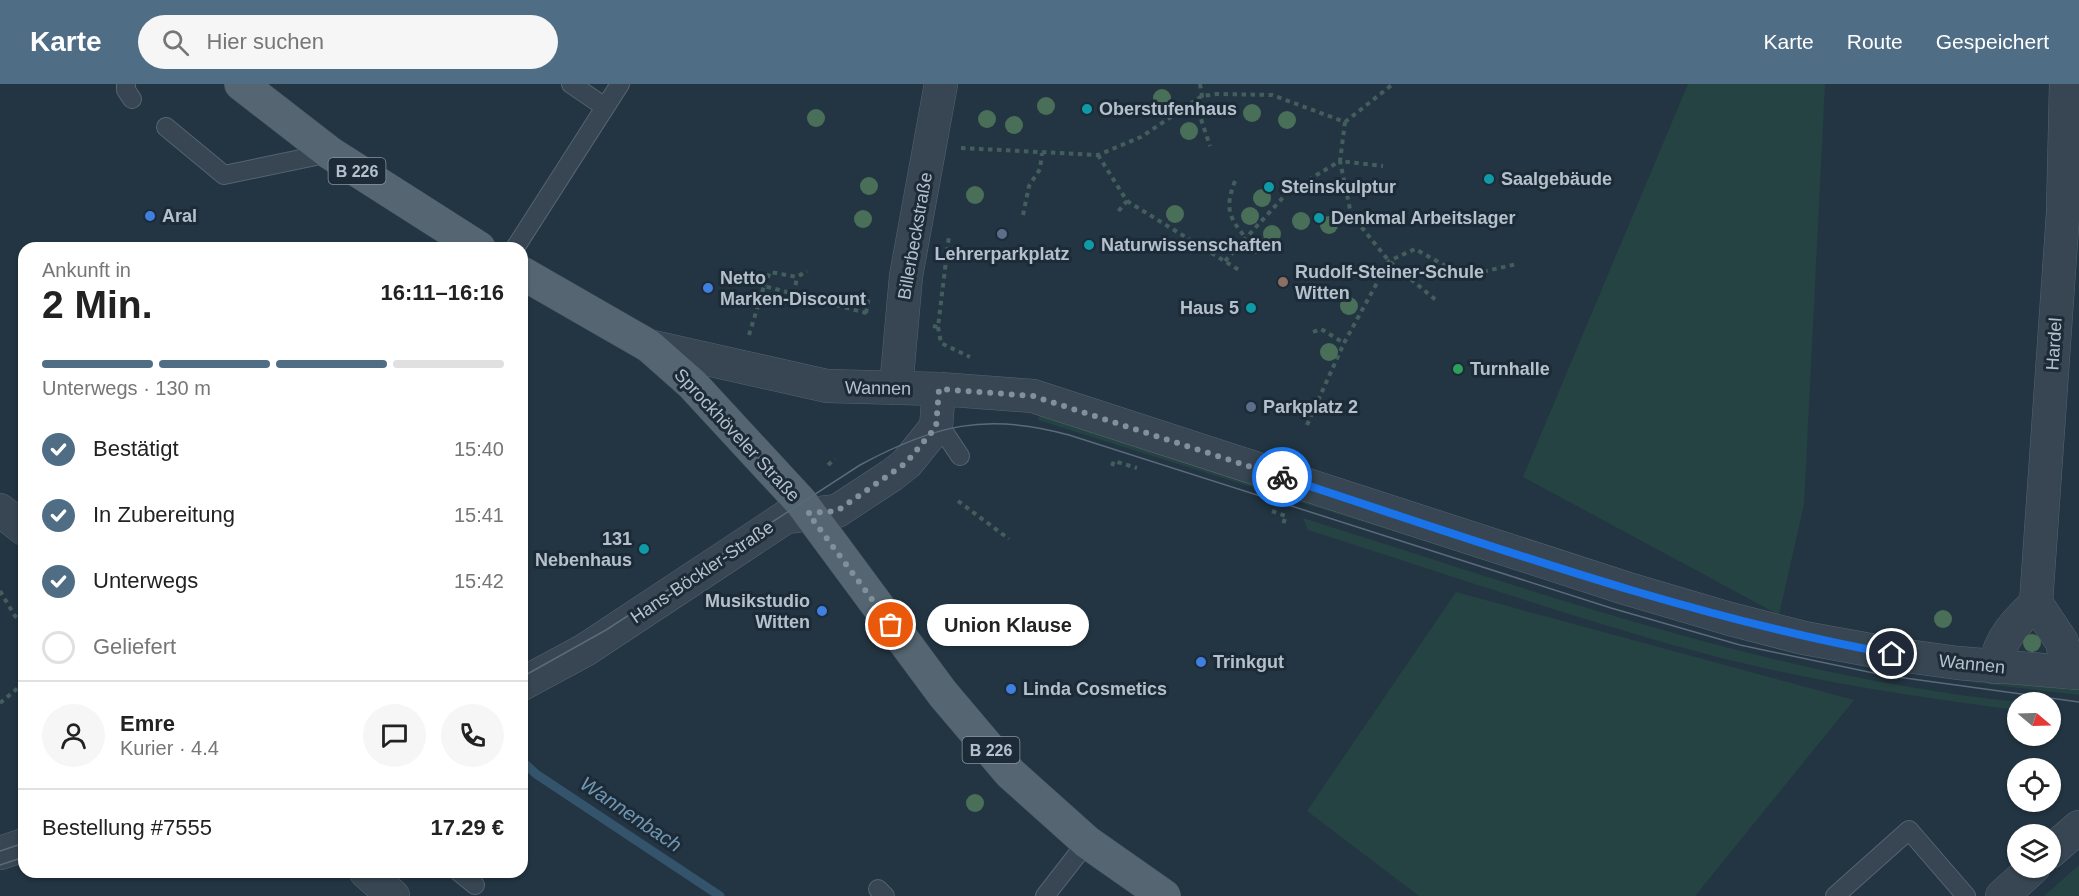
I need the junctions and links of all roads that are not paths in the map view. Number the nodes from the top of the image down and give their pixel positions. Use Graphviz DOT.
graph roads {
  1 [pos="241,84"];
  2 [pos="571,84"];
  3 [pos="620,84"];
  4 [pos="941,84"];
  5 [pos="2066,84"];
  6 [pos="605,107"];
  7 [pos="166,127"];
  8 [pos="330,153"];
  9 [pos="470,242"];
  10 [pos="519,242"];
  11 [pos="528,276"];
  12 [pos="649,346"];
  13 [pos="2066,363"];
  14 [pos="896,388"];
  15 [pos="939,389"];
  16 [pos="936,427"];
  17 [pos="960,456"];
  18 [pos="0,510"];
  19 [pos="808,513"];
  20 [pos="18,524"];
  21 [pos="2036,603"];
  22 [pos="1995,667"];
  23 [pos="2073,672"];
  24 [pos="528,681"];
  25 [pos="2079,826"];
  26 [pos="1087,842"];
  27 [pos="2061,842"];
  28 [pos="18,847"];
  29 [pos="0,853"];
  30 [pos="373,878"];
  31 [pos="466,878"];
  32 [pos="2022,878"];
  33 [pos="474,885"];
  34 [pos="393,896"];
  35 [pos="1045,896"];
  36 [pos="1164,896"];
  37 [pos="1835,896"];
  38 [pos="1966,896"];
  39 [pos="2002,896"];
  1 -- 8 [label="main road, B 226"];
  2 -- 6 [label="lane"];
  3 -- 6 [label="lane"];
  4 -- 14 [label="street, Billerbeckstraße"];
  5 -- 13 [label="street, Hardel"];
  6 -- 10 [label="lane"];
  7 -- 8 [label="lane"];
  8 -- 9 [label="main road, B 226"];
  11 -- 12 [label="main road, Sprockhöveler Straße / B 226"];
  12 -- 14 [label="street, Wannen"];
  12 -- 19 [label="main road, Sprockhöveler Straße / B 226"];
  13 -- 21 [label="street, Hardel"];
  14 -- 15 [label="street, Wannen"];
  15 -- 16 [label="street"];
  15 -- 22 [label="street, Wannen"];
  16 -- 17 [label="lane"];
  16 -- 19 [label="street, Hans-Böckler-Straße"];
  18 -- 20 [label="street"];
  19 -- 24 [label="street, Hans-Böckler-Straße"];
  19 -- 26 [label="main road, Sprockhöveler Straße / B 226"];
  21 -- 22 [label="street"];
  21 -- 23 [label="street"];
  22 -- 23 [label="street, Wannen"];
  25 -- 27 [label="street"];
  26 -- 35 [label="lane"];
  26 -- 36 [label="main road, Sprockhöveler Straße / B 226"];
  28 -- 29 [label="street"];
  30 -- 34 [label="street"];
  31 -- 33 [label="lane"];
  32 -- 39 [label="street"];
  37 -- 38 [label="lane"];
}
